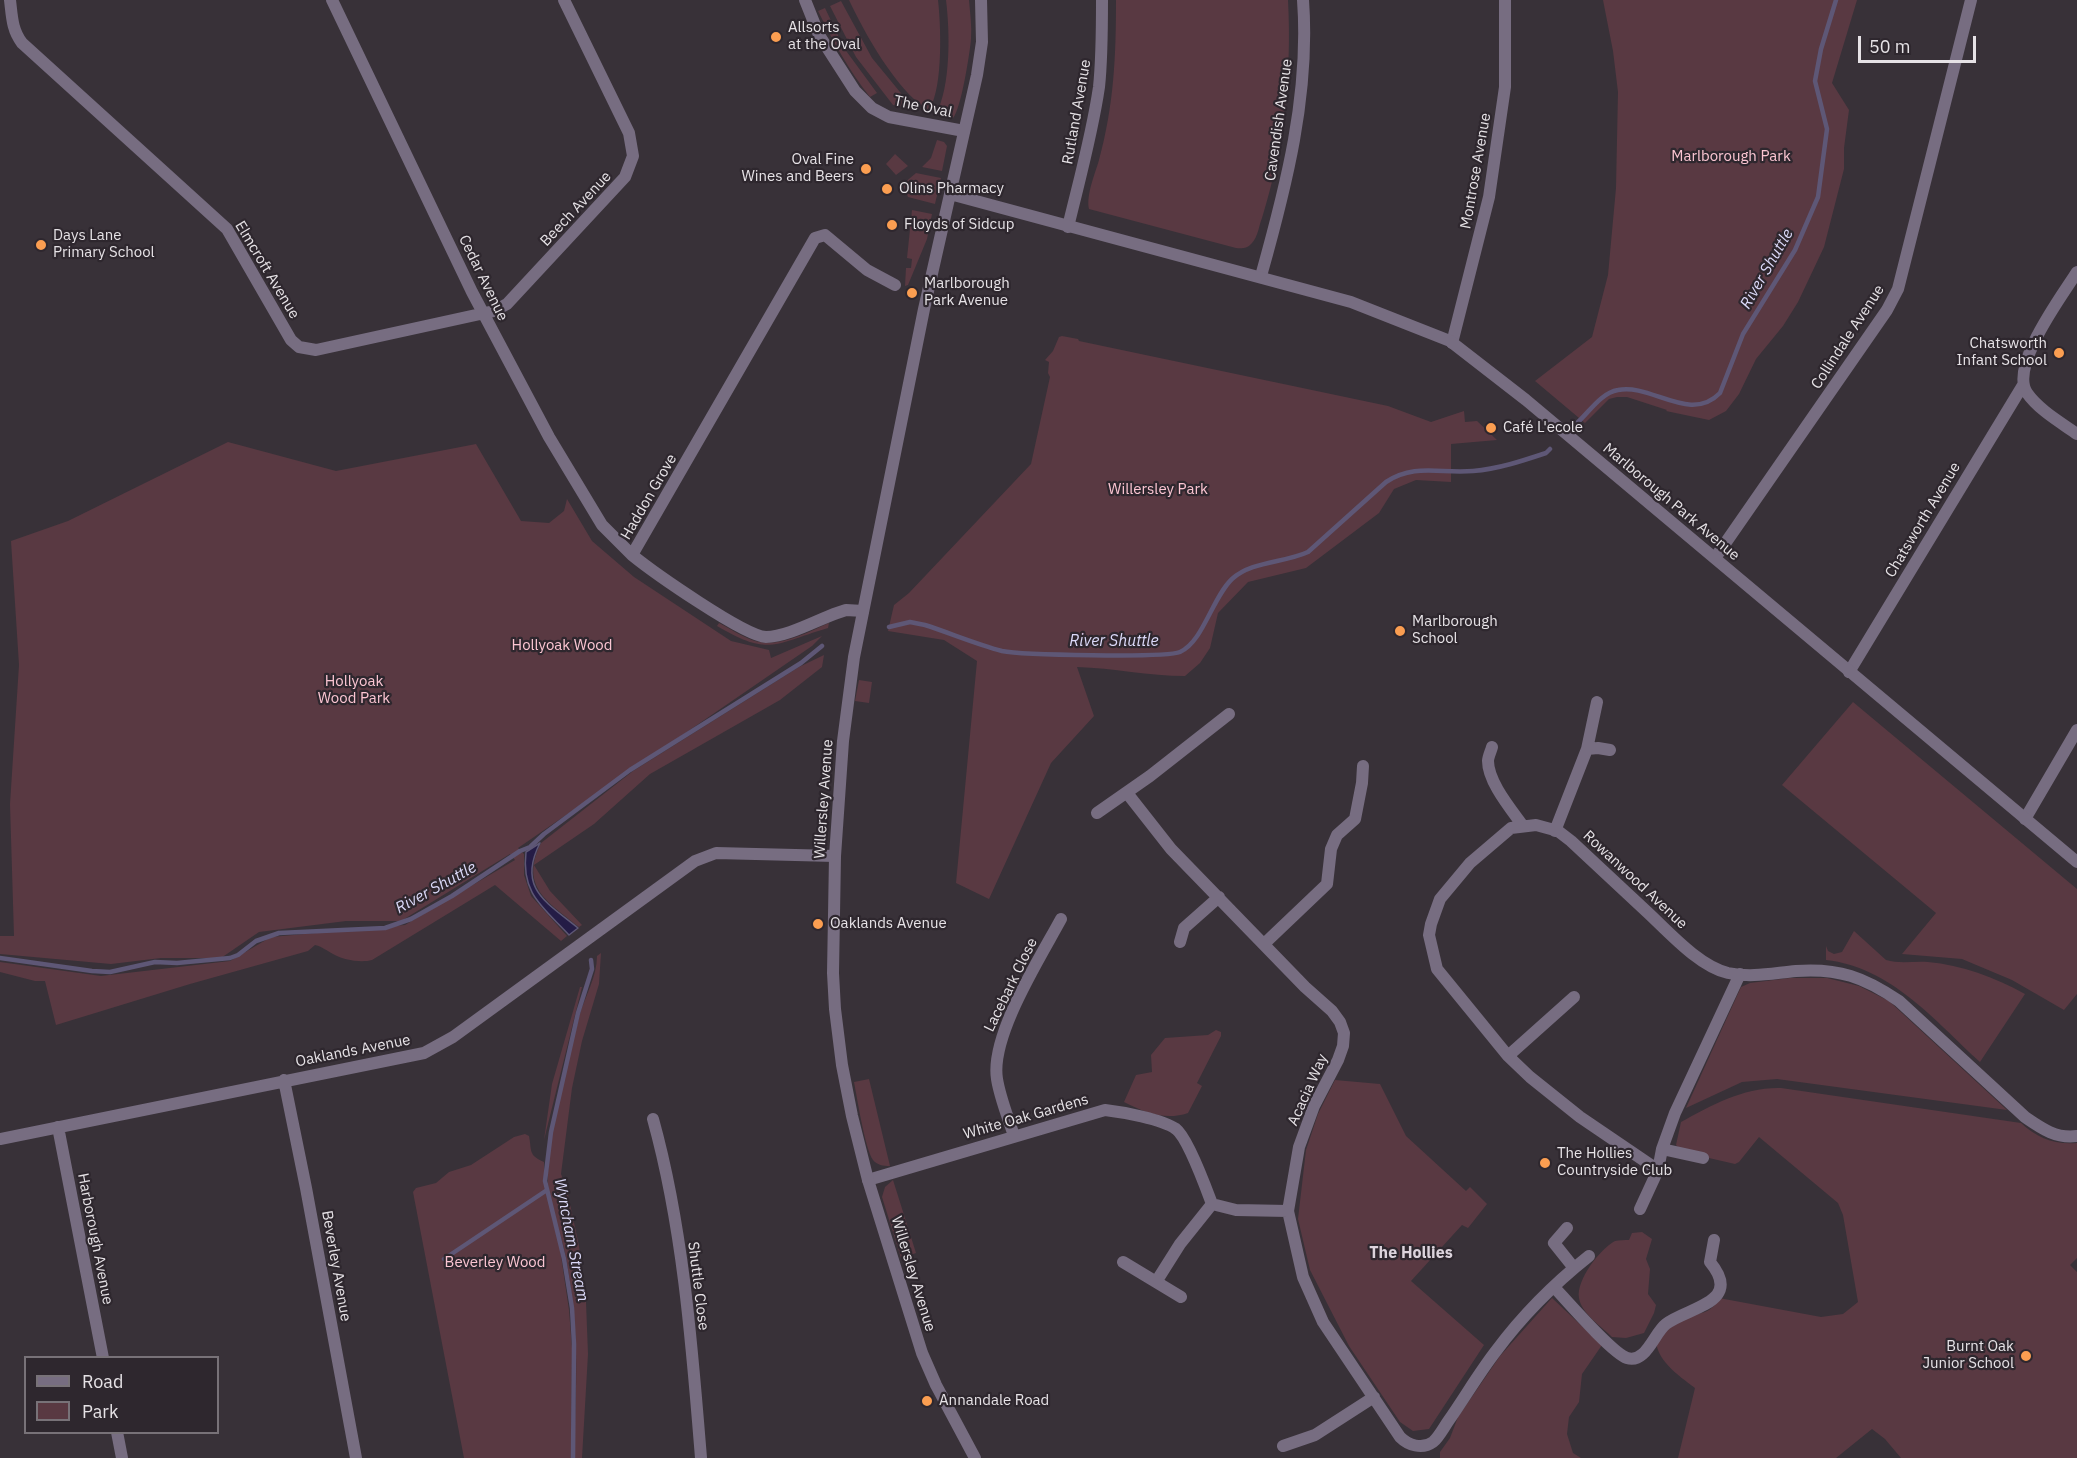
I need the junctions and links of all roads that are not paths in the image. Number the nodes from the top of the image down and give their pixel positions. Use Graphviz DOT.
graph roads {
  1 [pos="10,0"];
  2 [pos="332,0"];
  3 [pos="564,0"];
  4 [pos="805,0"];
  5 [pos="981,0"];
  6 [pos="1102,0"];
  7 [pos="1303,0"];
  8 [pos="1505,0"];
  9 [pos="1971,0"];
  10 [pos="964,131"];
  11 [pos="950,194"];
  12 [pos="1068,227"];
  13 [pos="2077,272"];
  14 [pos="1261,276"];
  15 [pos="895,285"];
  16 [pos="483,313"];
  17 [pos="1452,343"];
  18 [pos="2023,385"];
  19 [pos="2077,434"];
  20 [pos="632,555"];
  21 [pos="1715,558"];
  22 [pos="863,610"];
  23 [pos="1849,672"];
  24 [pos="1597,702"];
  25 [pos="1228,714"];
  26 [pos="2077,730"];
  27 [pos="1492,747"];
  28 [pos="1587,749"];
  29 [pos="1610,750"];
  30 [pos="1364,766"];
  31 [pos="1127,793"];
  32 [pos="1097,813"];
  33 [pos="2025,819"];
  34 [pos="1522,826"];
  35 [pos="1556,831"];
  36 [pos="835,856"];
  37 [pos="2077,862"];
  38 [pos="1219,897"];
  39 [pos="1060,919"];
  40 [pos="1180,942"];
  41 [pos="1264,944"];
  42 [pos="1740,974"];
  43 [pos="1574,998"];
  44 [pos="1509,1056"];
  45 [pos="284,1080"];
  46 [pos="653,1119"];
  47 [pos="58,1127"];
  48 [pos="1014,1136"];
  49 [pos="2077,1136"];
  50 [pos="0,1138"];
  51 [pos="1662,1149"];
  52 [pos="1703,1158"];
  53 [pos="1658,1170"];
  54 [pos="868,1180"];
  55 [pos="1212,1204"];
  56 [pos="1640,1209"];
  57 [pos="1288,1211"];
  58 [pos="1567,1228"];
  59 [pos="1714,1240"];
  60 [pos="1589,1256"];
  61 [pos="1123,1262"];
  62 [pos="1574,1268"];
  63 [pos="1156,1282"];
  64 [pos="1554,1287"];
  65 [pos="1181,1297"];
  66 [pos="103,1356"];
  67 [pos="1374,1397"];
  68 [pos="117,1434"];
  69 [pos="1283,1446"];
  70 [pos="122,1458"];
  71 [pos="356,1458"];
  72 [pos="701,1458"];
  73 [pos="975,1458"];
  1 -- 16 [label="street, Elmcroft Avenue"];
  2 -- 16 [label="street, Cedar Avenue"];
  3 -- 16 [label="street, Beech Avenue"];
  4 -- 10 [label="street, The Oval"];
  5 -- 10 [label="street, The Oval"];
  6 -- 12 [label="street, Rutland Avenue"];
  7 -- 14 [label="street, Cavendish Avenue"];
  8 -- 17 [label="street, Montrose Avenue"];
  9 -- 21 [label="street, Collindale Avenue"];
  10 -- 11 [label="street, Willersley Avenue"];
  11 -- 12 [label="street, Marlborough Park Avenue"];
  11 -- 22 [label="street, Willersley Avenue"];
  12 -- 14 [label="street, Marlborough Park Avenue"];
  13 -- 18 [label="street"];
  14 -- 17 [label="street, Marlborough Park Avenue"];
  15 -- 20 [label="street, Haddon Grove"];
  16 -- 20 [label="street, Cedar Avenue"];
  17 -- 21 [label="street, Marlborough Park Avenue"];
  18 -- 19 [label="street"];
  18 -- 23 [label="street, Chatsworth Avenue"];
  20 -- 22 [label="street, Haddon Grove"];
  21 -- 23 [label="street, Marlborough Park Avenue"];
  22 -- 36 [label="street, Willersley Avenue"];
  23 -- 33 [label="street, Marlborough Park Avenue"];
  24 -- 28 [label="street"];
  25 -- 31 [label="street"];
  26 -- 33 [label="street"];
  27 -- 34 [label="street"];
  28 -- 29 [label="street"];
  28 -- 35 [label="street"];
  30 -- 41 [label="street"];
  31 -- 32 [label="street"];
  31 -- 38 [label="street, Acacia Way"];
  33 -- 37 [label="street, Marlborough Park Avenue"];
  34 -- 35 [label="street, Rowanwood Avenue"];
  34 -- 44 [label="street"];
  35 -- 42 [label="street, Rowanwood Avenue"];
  36 -- 45 [label="street, Oaklands Avenue"];
  36 -- 54 [label="street, Willersley Avenue"];
  38 -- 40 [label="street"];
  38 -- 41 [label="street, Acacia Way"];
  39 -- 48 [label="street, Lacebark Close"];
  41 -- 57 [label="street, Acacia Way"];
  42 -- 49 [label="street, Rowanwood Avenue"];
  42 -- 51 [label="street"];
  43 -- 44 [label="street"];
  44 -- 53 [label="street"];
  45 -- 47 [label="street, Oaklands Avenue"];
  45 -- 71 [label="street, Beverley Avenue"];
  46 -- 72 [label="street, Shuttle Close"];
  47 -- 50 [label="street, Oaklands Avenue"];
  47 -- 66 [label="street, Harborough Avenue"];
  48 -- 54 [label="street, White Oak Gardens"];
  48 -- 55 [label="street, White Oak Gardens"];
  51 -- 52 [label="street"];
  51 -- 53 [label="street"];
  53 -- 56 [label="street"];
  54 -- 73 [label="street, Willersley Avenue"];
  55 -- 57 [label="street"];
  55 -- 63 [label="street"];
  57 -- 67 [label="street, Acacia Way"];
  58 -- 62 [label="street"];
  59 -- 64 [label="street"];
  60 -- 62 [label="street, Acacia Way"];
  61 -- 63 [label="street"];
  62 -- 64 [label="street, Acacia Way"];
  63 -- 65 [label="street"];
  64 -- 67 [label="street, Acacia Way"];
  67 -- 69 [label="street"];
  68 -- 70 [label="street"];
}
